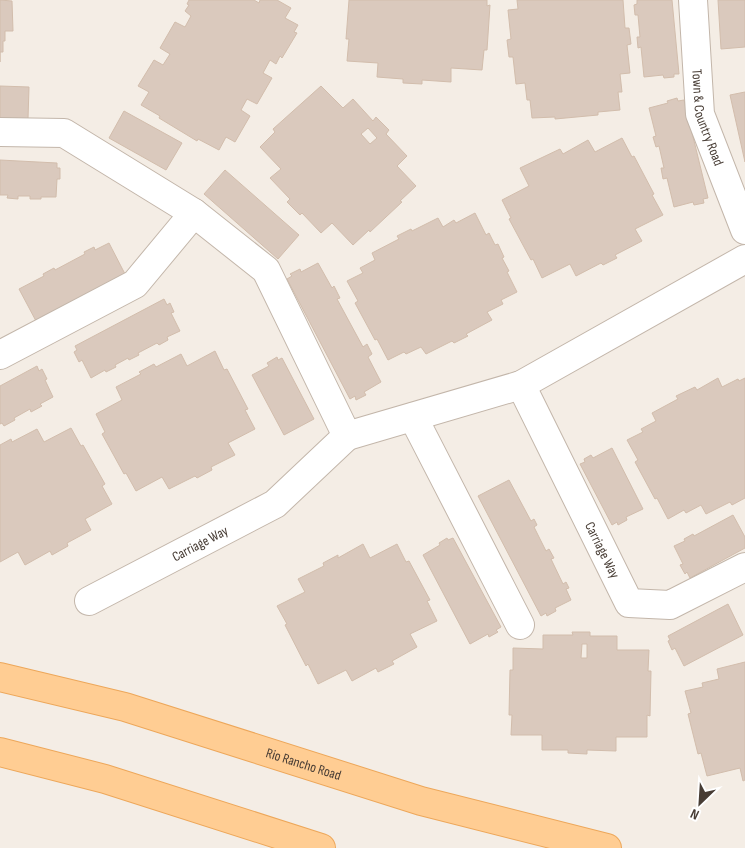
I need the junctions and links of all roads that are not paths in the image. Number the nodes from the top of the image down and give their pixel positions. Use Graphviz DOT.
graph roads {
  1 [pos="693,0"];
  2 [pos="0,132"];
  3 [pos="194,213"];
  4 [pos="745,230"];
  5 [pos="745,259"];
  6 [pos="0,355"];
  7 [pos="521,385"];
  8 [pos="412,417"];
  9 [pos="347,436"];
  10 [pos="745,567"];
  11 [pos="89,601"];
  12 [pos="520,625"];
  13 [pos="0,677"];
  14 [pos="0,752"];
  15 [pos="321,848"];
  16 [pos="608,848"];
  1 -- 4 [label="street, Town & Country Road"];
  2 -- 3 [label="street"];
  3 -- 6 [label="street"];
  3 -- 9 [label="street"];
  5 -- 7 [label="street, Carriage Way"];
  7 -- 8 [label="street, Carriage Way"];
  7 -- 10 [label="street, Carriage Way"];
  8 -- 9 [label="street, Carriage Way"];
  8 -- 12 [label="street"];
  9 -- 11 [label="street, Carriage Way"];
  13 -- 16 [label="main road, Rio Rancho Road"];
  14 -- 15 [label="main road"];
}
